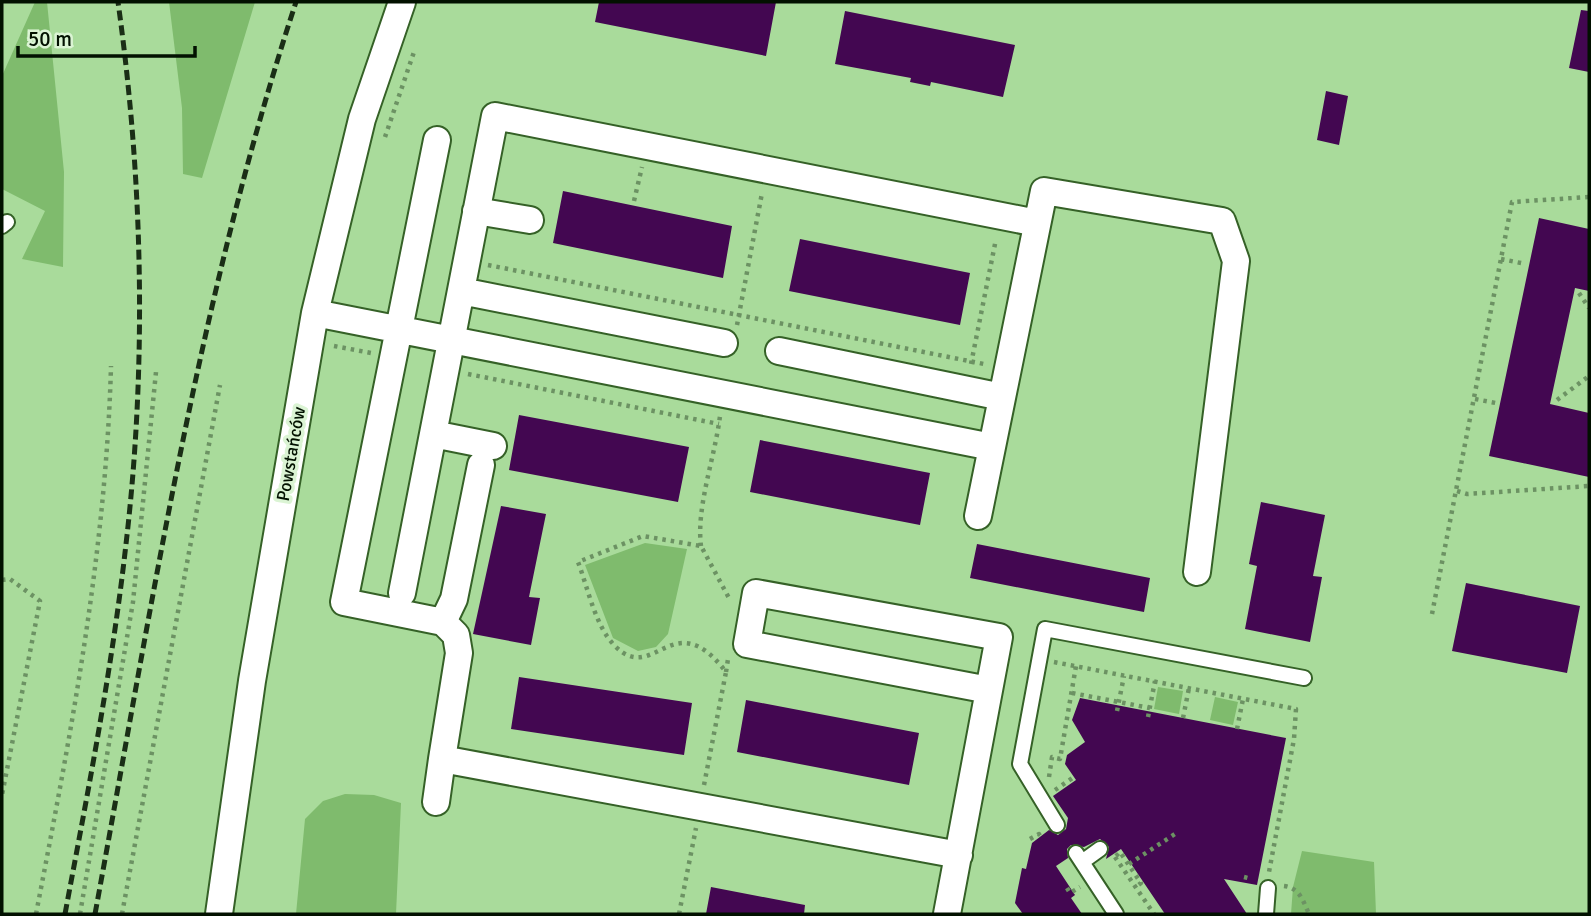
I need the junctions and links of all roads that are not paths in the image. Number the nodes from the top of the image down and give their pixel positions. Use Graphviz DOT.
graph roads {
  1 [pos="402,2"];
  2 [pos="437,140"];
  3 [pos="476,211"];
  4 [pos="530,220"];
  5 [pos="1037,223"];
  6 [pos="461,291"];
  7 [pos="327,316"];
  8 [pos="399,331"];
  9 [pos="730,339"];
  10 [pos="451,342"];
  11 [pos="779,351"];
  12 [pos="1002,397"];
  13 [pos="433,434"];
  14 [pos="992,447"];
  15 [pos="978,516"];
  16 [pos="1197,572"];
  17 [pos="402,593"];
  18 [pos="443,622"];
  19 [pos="1304,678"];
  20 [pos="989,690"];
  21 [pos="442,759"];
  22 [pos="436,802"];
  23 [pos="1057,825"];
  24 [pos="1098,851"];
  25 [pos="958,855"];
  26 [pos="1264,884"];
  27 [pos="219,914"];
  28 [pos="947,914"];
  29 [pos="1116,914"];
  30 [pos="1266,914"];
  1 -- 7 [label="street, Powstańców"];
  2 -- 8 [label="street"];
  3 -- 4 [label="street"];
  3 -- 5 [label="street"];
  3 -- 6 [label="street"];
  5 -- 12 [label="street"];
  5 -- 16 [label="street"];
  6 -- 9 [label="street"];
  6 -- 10 [label="street"];
  7 -- 8 [label="street"];
  7 -- 27 [label="street, Powstańców"];
  8 -- 10 [label="street"];
  8 -- 18 [label="street"];
  10 -- 13 [label="street"];
  10 -- 14 [label="street"];
  11 -- 12 [label="street"];
  12 -- 14 [label="street"];
  13 -- 17 [label="street"];
  13 -- 18 [label="street"];
  14 -- 15 [label="street"];
  18 -- 21 [label="street"];
  19 -- 23 [label="lane"];
  20 -- 20 [label="street"];
  20 -- 25 [label="street"];
  21 -- 22 [label="street"];
  21 -- 25 [label="street"];
  24 -- 29 [label="lane"];
  25 -- 28 [label="street"];
  26 -- 30 [label="lane"];
}
